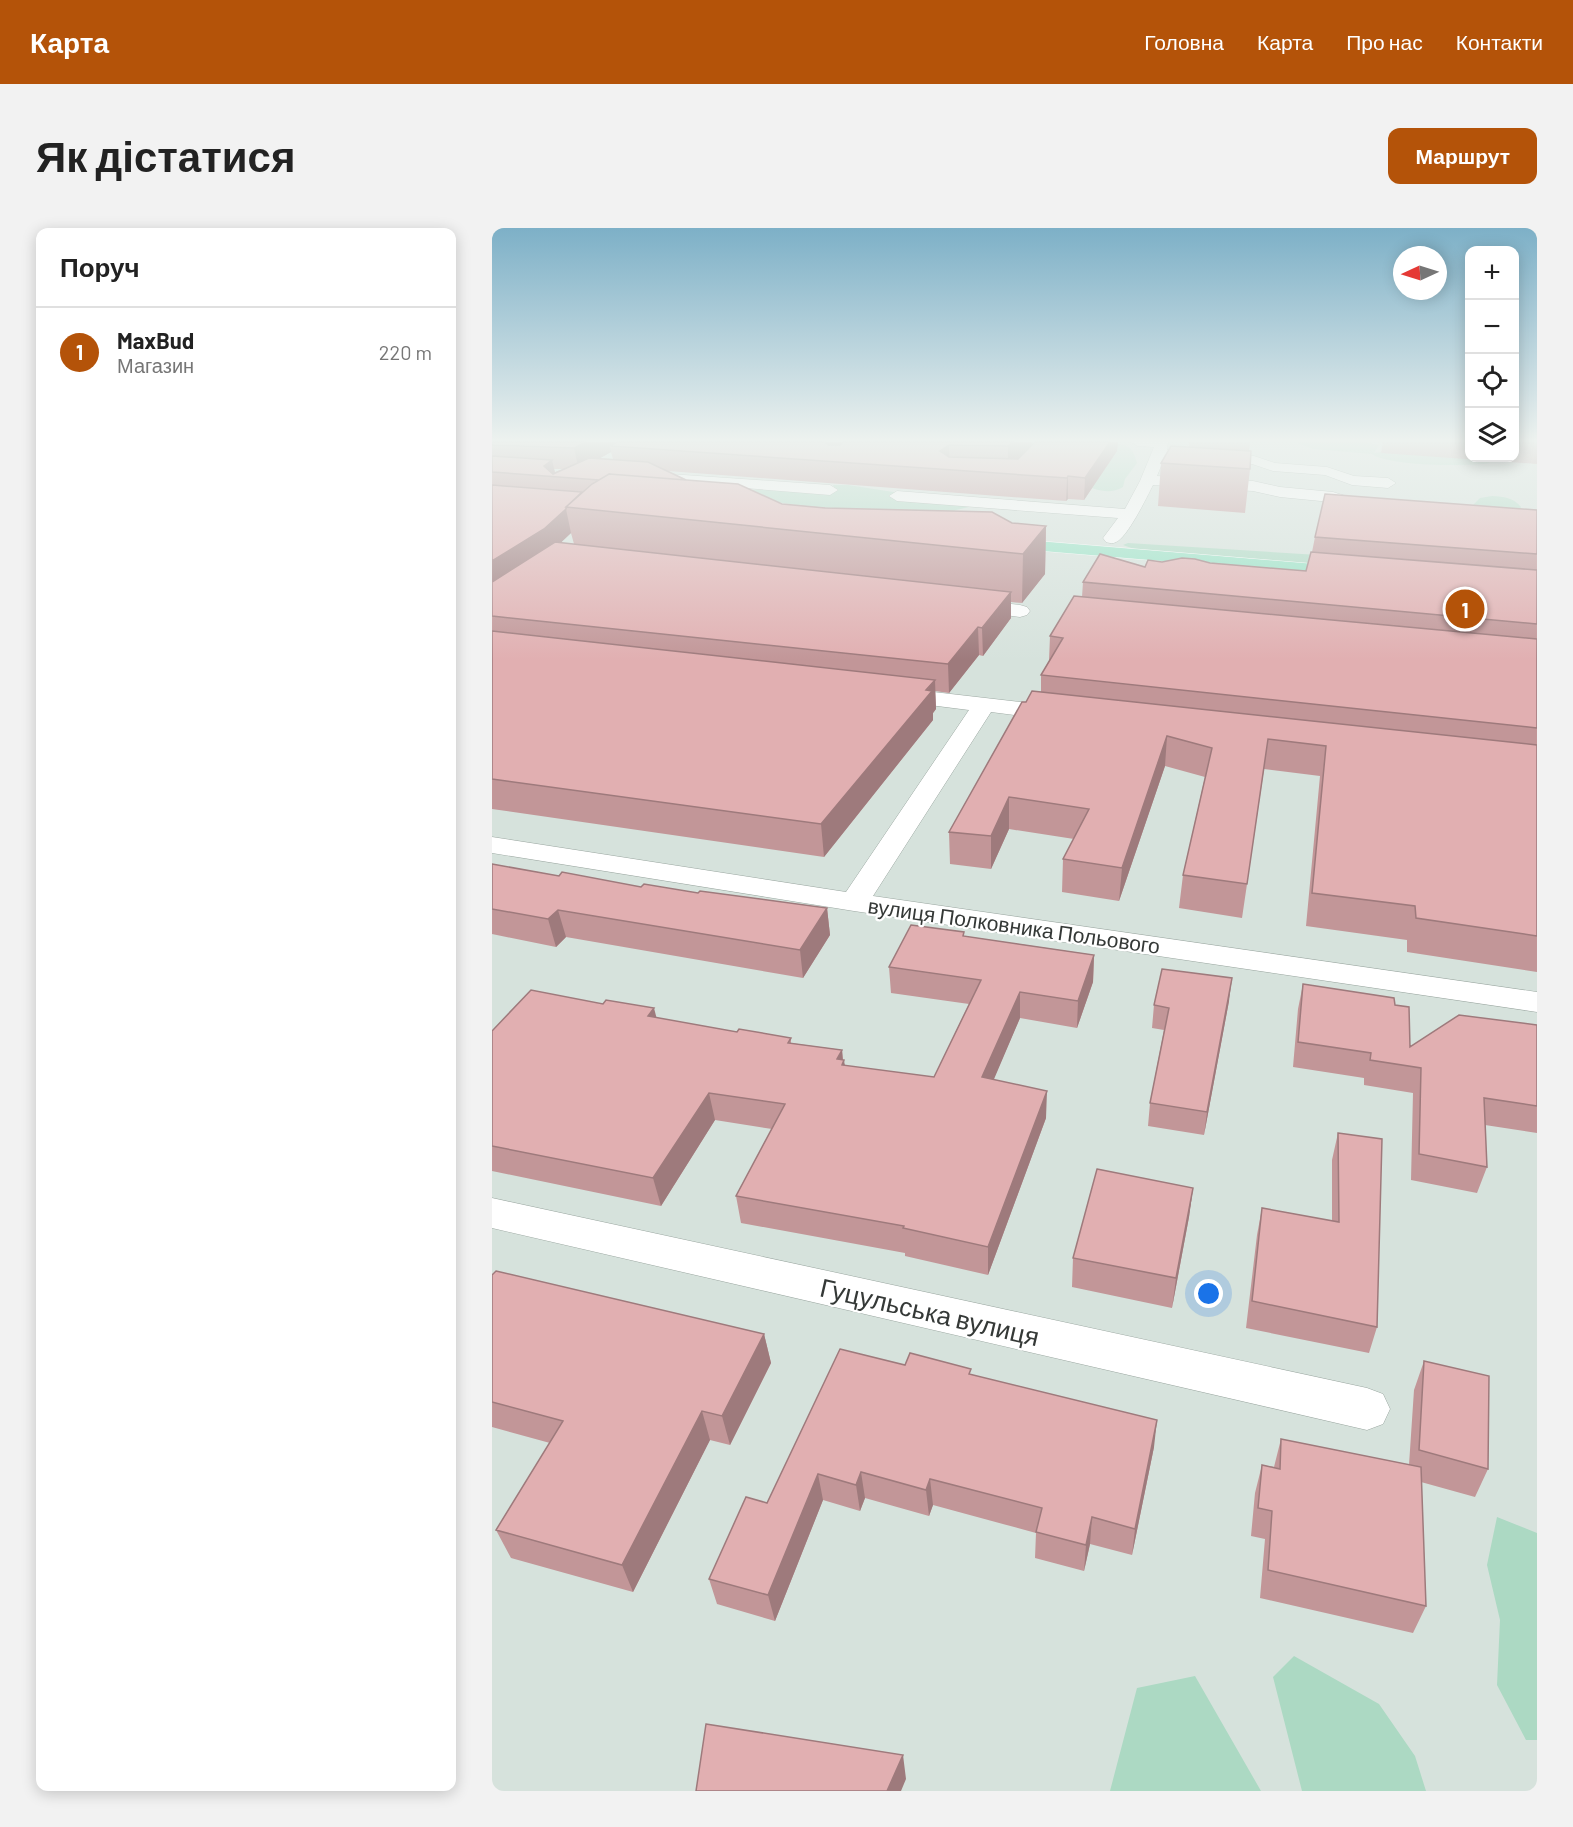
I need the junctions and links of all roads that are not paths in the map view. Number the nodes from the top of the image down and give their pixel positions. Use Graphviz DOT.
graph roads {
  1 [pos="1130,515"];
  2 [pos="996,527"];
  3 [pos="1112,537"];
  4 [pos="980,541"];
  5 [pos="1261,548"];
  6 [pos="1100,551"];
  7 [pos="1372,574"];
  8 [pos="949,603"];
  9 [pos="1020,610"];
  10 [pos="870,692"];
  11 [pos="984,705"];
  12 [pos="1090,718"];
  13 [pos="492,845"];
  14 [pos="855,902"];
  15 [pos="1537,1002"];
  16 [pos="492,1213"];
  17 [pos="1367,1409"];
  1 -- 3 [label="street"];
  2 -- 3 [label="main road"];
  3 -- 5 [label="main road"];
  3 -- 6 [label="main road"];
  4 -- 6 [label="main road"];
  6 -- 7 [label="main road"];
  8 -- 9 [label="street"];
  10 -- 11 [label="street"];
  11 -- 12 [label="street"];
  11 -- 14 [label="street"];
  13 -- 14 [label="street, вулиця Полковника Польового"];
  14 -- 15 [label="street, вулиця Полковника Польового"];
  16 -- 17 [label="street, Гуцульська вулиця"];
}
